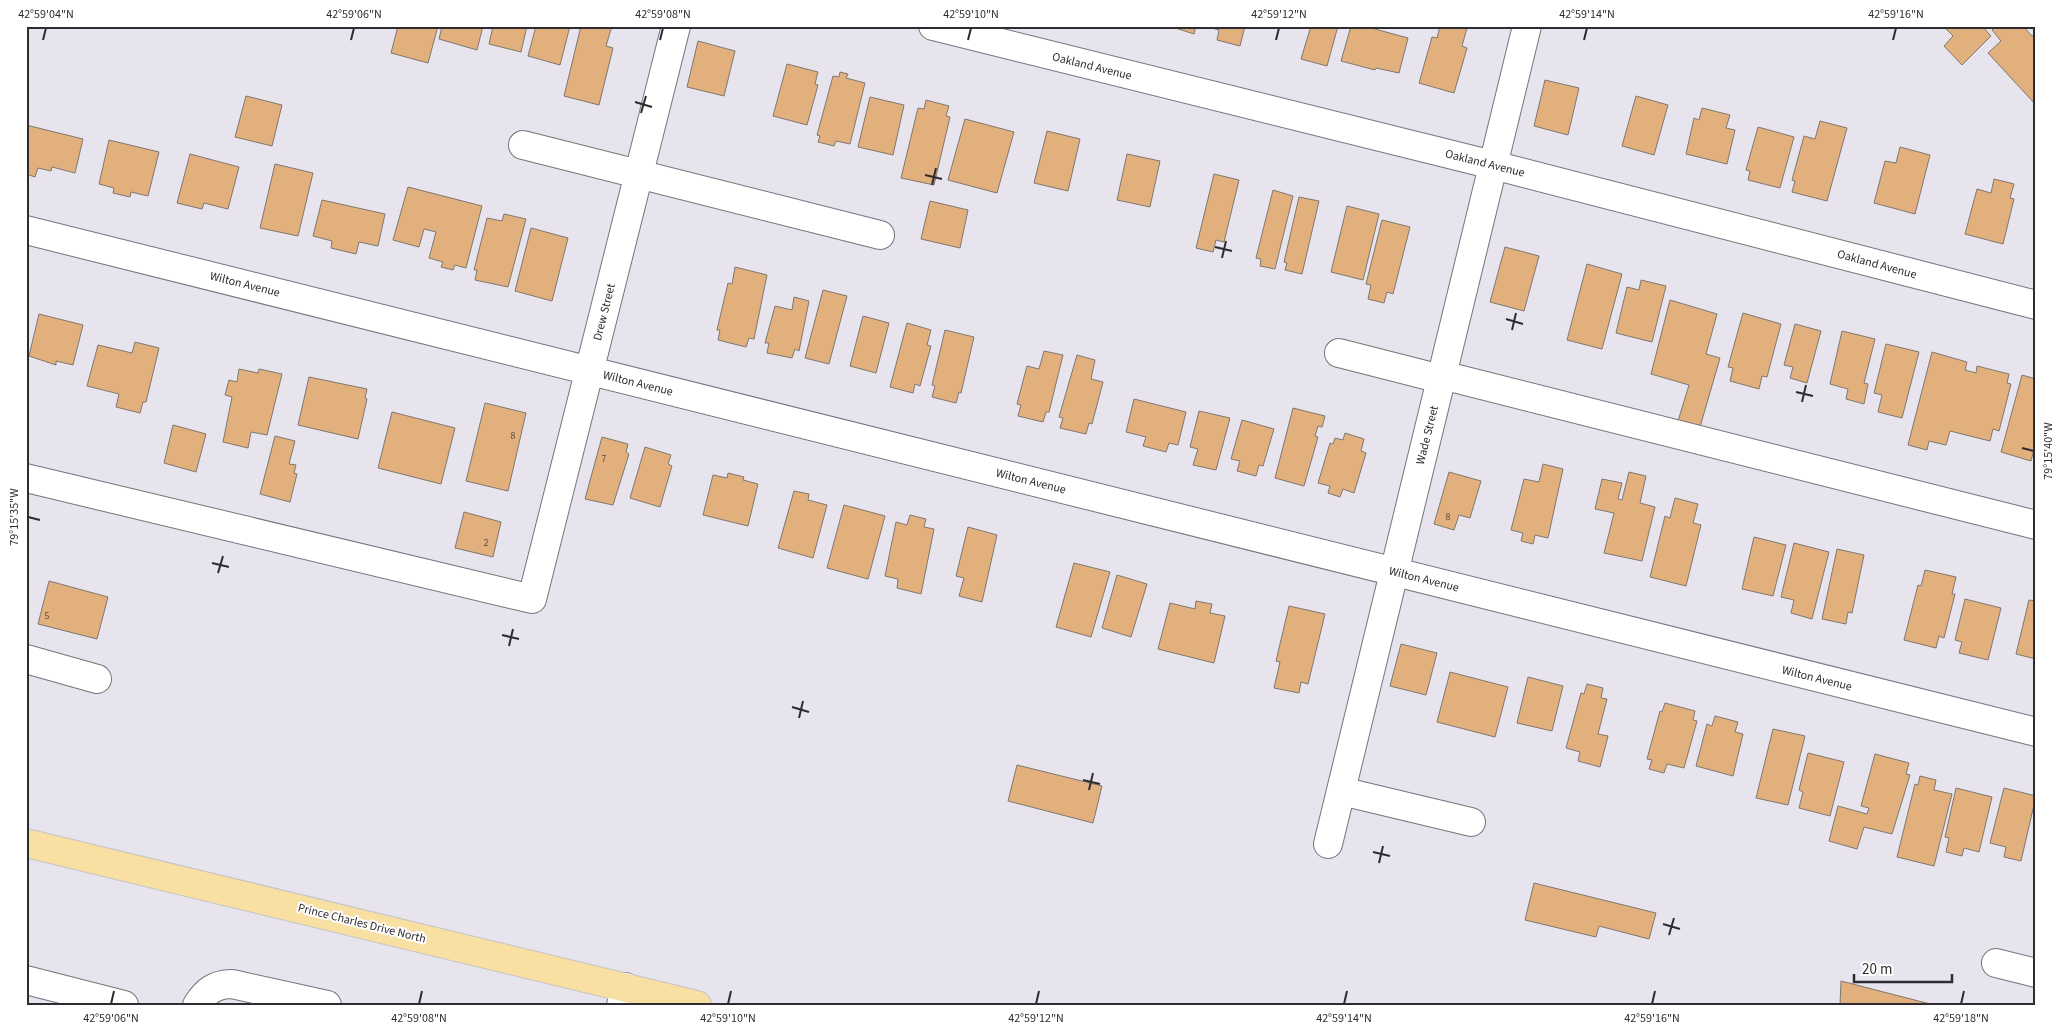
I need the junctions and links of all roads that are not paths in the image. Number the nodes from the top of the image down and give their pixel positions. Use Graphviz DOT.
graph roads {
  1 [pos="676,26"];
  2 [pos="933,26"];
  3 [pos="1527,26"];
  4 [pos="523,145"];
  5 [pos="1493,165"];
  6 [pos="639,174"];
  7 [pos="26,230"];
  8 [pos="880,236"];
  9 [pos="2036,306"];
  10 [pos="1339,353"];
  11 [pos="590,370"];
  12 [pos="1441,377"];
  13 [pos="26,478"];
  14 [pos="2036,525"];
  15 [pos="1394,572"];
  16 [pos="26,659"];
  17 [pos="97,679"];
  18 [pos="2036,732"];
  19 [pos="1341,791"];
  20 [pos="1471,822"];
  21 [pos="26,843"];
  22 [pos="1328,844"];
  23 [pos="1996,963"];
  24 [pos="2036,973"];
  25 [pos="26,980"];
  26 [pos="623,996"];
  27 [pos="292,1000"];
  28 [pos="124,1005"];
  29 [pos="197,1005"];
  30 [pos="327,1005"];
  31 [pos="697,1005"];
  1 -- 6 [label="street, Drew Street"];
  2 -- 5 [label="street, Oakland Avenue"];
  3 -- 5 [label="street, Wade Street"];
  4 -- 6 [label="street"];
  5 -- 9 [label="street, Oakland Avenue"];
  5 -- 12 [label="street, Wade Street"];
  6 -- 8 [label="street"];
  6 -- 11 [label="street, Drew Street"];
  7 -- 11 [label="street, Wilton Avenue"];
  10 -- 12 [label="street"];
  11 -- 13 [label="street, Drew Street"];
  11 -- 15 [label="street, Wilton Avenue"];
  12 -- 14 [label="street"];
  12 -- 15 [label="street, Wade Street"];
  15 -- 18 [label="street, Wilton Avenue"];
  15 -- 19 [label="street, Wade Street"];
  16 -- 17 [label="street"];
  19 -- 20 [label="street"];
  19 -- 22 [label="street, Wade Street"];
  21 -- 26 [label="main road, Prince Charles Drive North"];
  23 -- 24 [label="street"];
  25 -- 28 [label="street"];
  26 -- 31 [label="main road, Prince Charles Drive North"];
  27 -- 29 [label="street"];
  27 -- 30 [label="street"];
}
